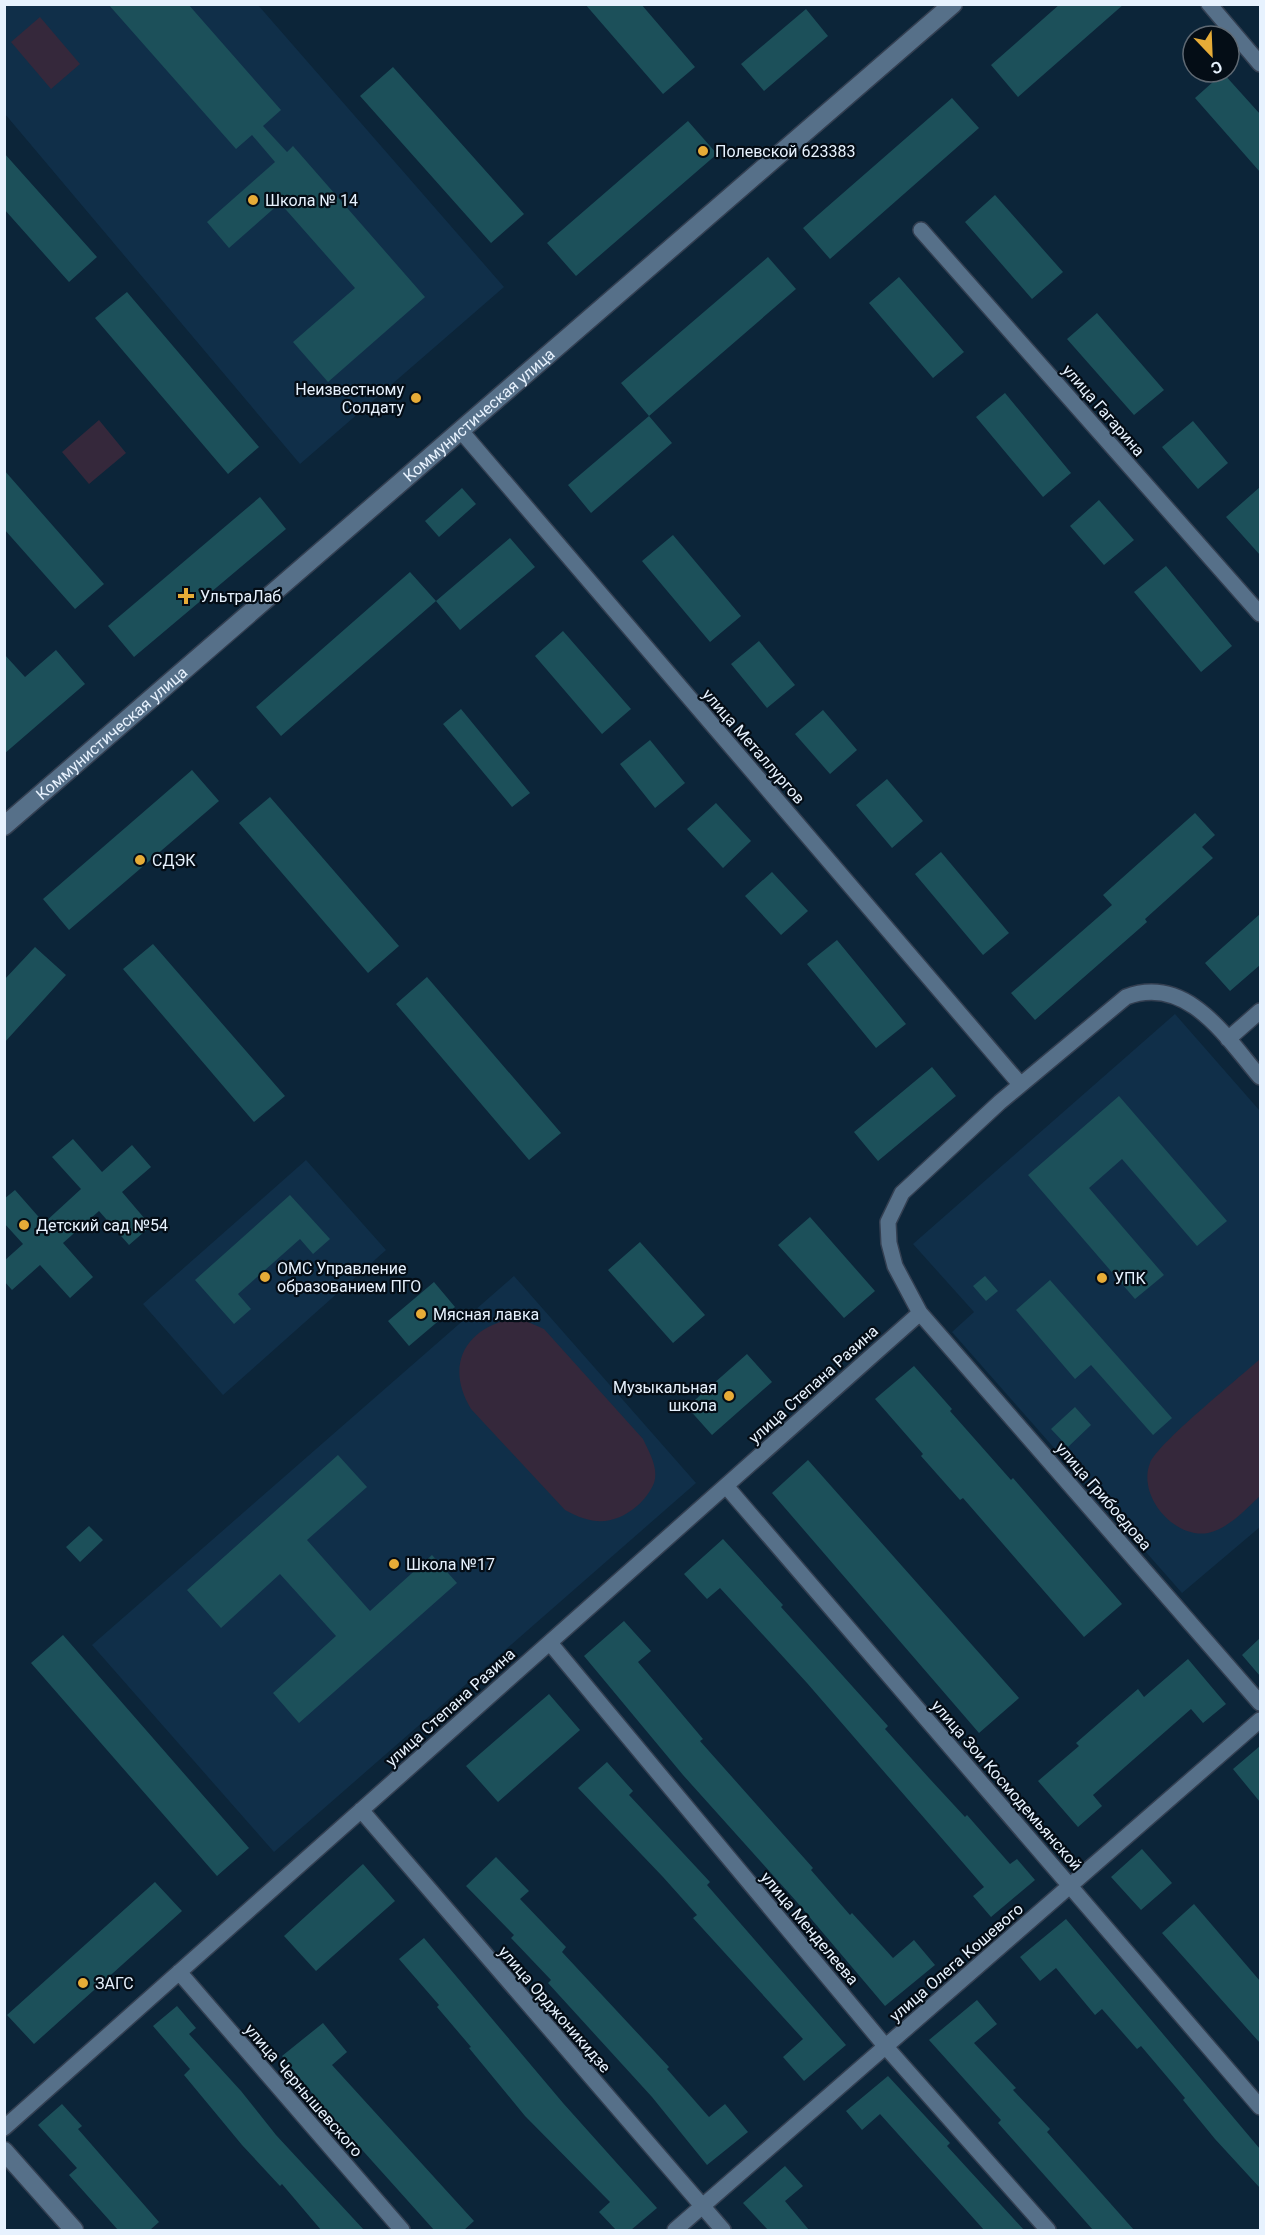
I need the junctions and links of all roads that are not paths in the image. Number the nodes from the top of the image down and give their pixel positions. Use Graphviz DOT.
graph roads {
  1 [pos="953,4"];
  2 [pos="1209,4"];
  3 [pos="1260,64"];
  4 [pos="921,230"];
  5 [pos="461,431"];
  6 [pos="1260,614"];
  7 [pos="4,826"];
  8 [pos="1260,1011"];
  9 [pos="1228,1039"];
  10 [pos="1260,1077"];
  11 [pos="1020,1084"];
  12 [pos="920,1313"];
  13 [pos="726,1486"];
  14 [pos="550,1643"];
  15 [pos="1260,1702"];
  16 [pos="1260,1720"];
  17 [pos="361,1810"];
  18 [pos="1070,1886"];
  19 [pos="179,1972"];
  20 [pos="886,2047"];
  21 [pos="1260,2107"];
  22 [pos="4,2128"];
  23 [pos="4,2151"];
  24 [pos="702,2207"];
  25 [pos="74,2230"];
  26 [pos="402,2230"];
  27 [pos="675,2230"];
  28 [pos="723,2230"];
  29 [pos="1048,2230"];
  1 -- 5 [label="street, Коммунистическая улица"];
  2 -- 3 [label="street"];
  4 -- 6 [label="street, улица Гагарина"];
  5 -- 7 [label="street, Коммунистическая улица"];
  5 -- 11 [label="street, улица Металлургов"];
  8 -- 9 [label="street"];
  9 -- 10 [label="street, улица Грибоедова"];
  9 -- 11 [label="street, улица Грибоедова"];
  11 -- 12 [label="street, улица Грибоедова"];
  12 -- 13 [label="street, улица Степана Разина"];
  12 -- 15 [label="street, улица Грибоедова"];
  13 -- 14 [label="street, улица Степана Разина"];
  13 -- 18 [label="street, улица Зои Космодемьянской"];
  14 -- 17 [label="street, улица Степана Разина"];
  14 -- 20 [label="street, улица Менделеева"];
  16 -- 18 [label="street, улица Олега Кошевого"];
  17 -- 19 [label="street, улица Степана Разина"];
  17 -- 24 [label="street, улица Орджоникидзе"];
  18 -- 20 [label="street, улица Олега Кошевого"];
  18 -- 21 [label="street, улица Зои Космодемьянской"];
  19 -- 22 [label="street, улица Степана Разина"];
  19 -- 26 [label="street, улица Чернышевского"];
  20 -- 24 [label="street, улица Олега Кошевого"];
  20 -- 29 [label="street, улица Менделеева"];
  23 -- 25 [label="street"];
  24 -- 27 [label="street, улица Олега Кошевого"];
  24 -- 28 [label="street, улица Орджоникидзе"];
}
